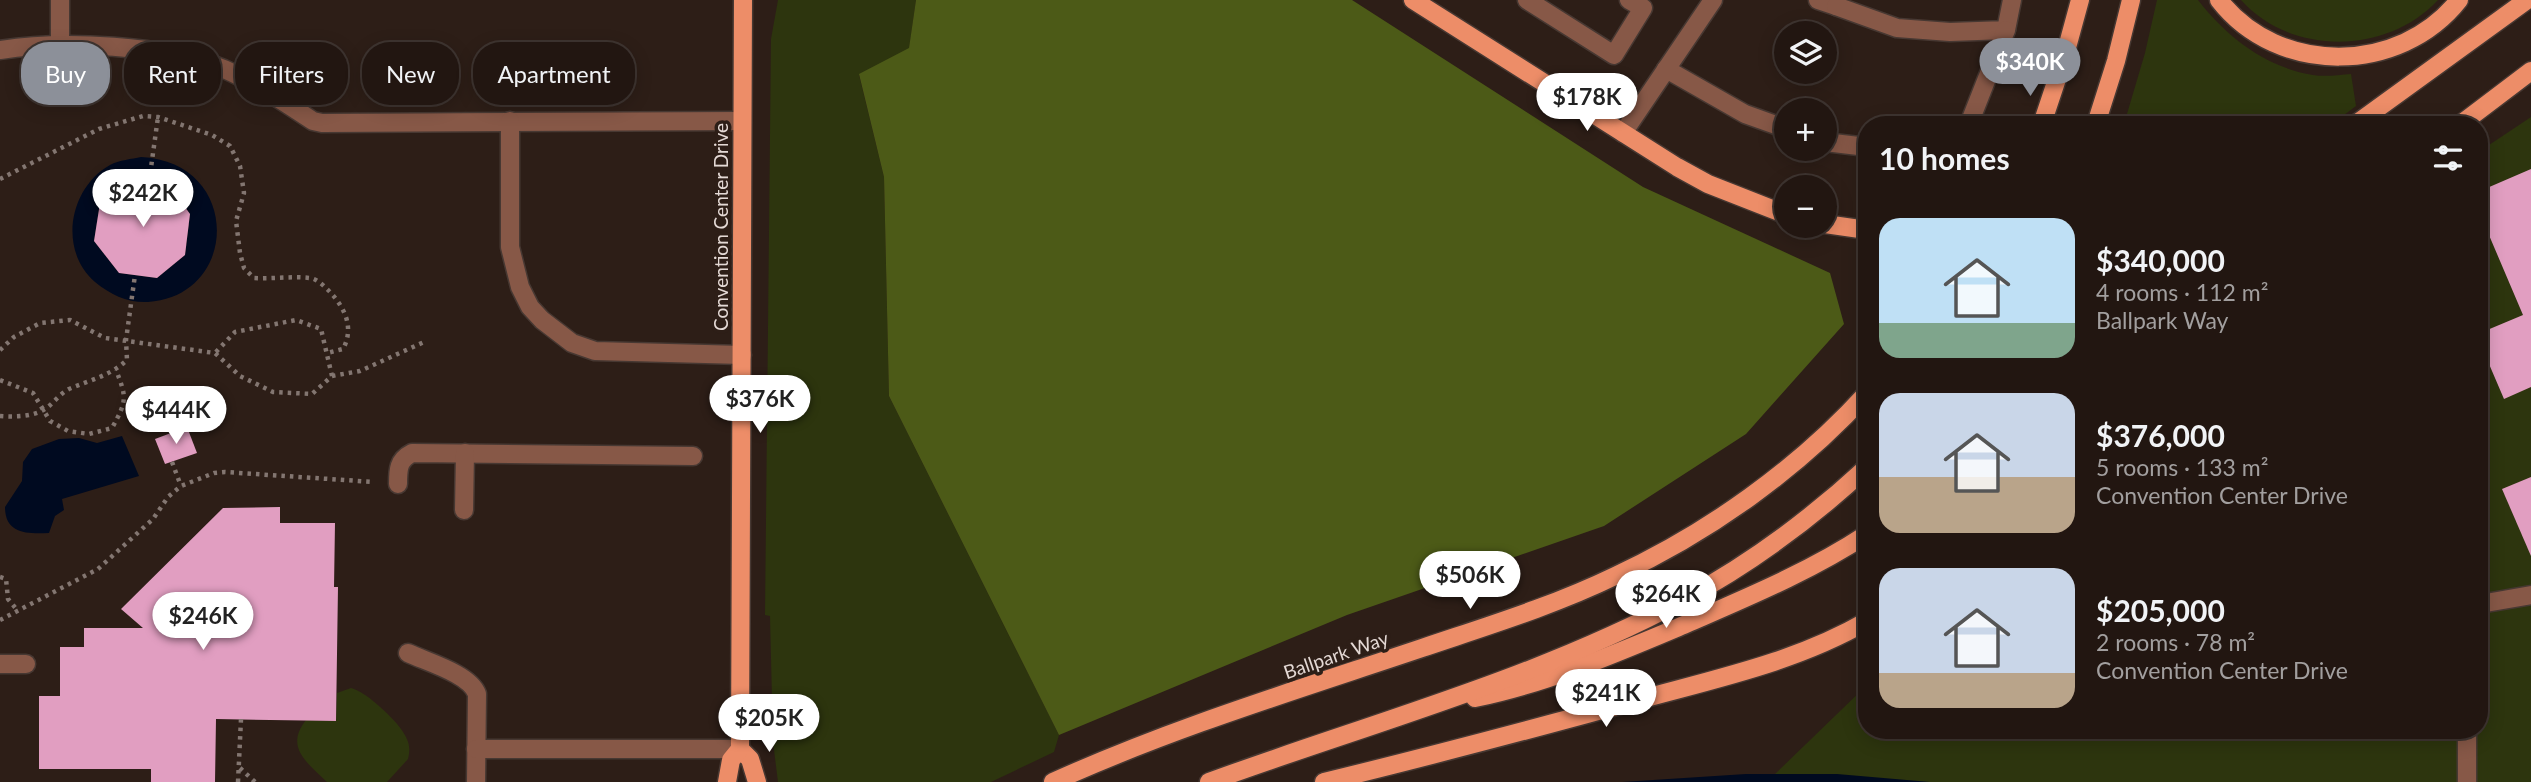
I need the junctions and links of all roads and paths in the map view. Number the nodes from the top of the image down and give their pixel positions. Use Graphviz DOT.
graph roads {
  1 [pos="60,0"];
  2 [pos="743,0"];
  3 [pos="1412,0"];
  4 [pos="1527,0"];
  5 [pos="1629,0"];
  6 [pos="1713,0"];
  7 [pos="1818,0"];
  8 [pos="2012,0"];
  9 [pos="2080,0"];
  10 [pos="2132,0"];
  11 [pos="2219,0"];
  12 [pos="2459,0"];
  13 [pos="2526,1"];
  14 [pos="1836,3"];
  15 [pos="2006,30"];
  16 [pos="60,42"];
  17 [pos="21,46"];
  18 [pos="110,47"];
  19 [pos="0,50"];
  20 [pos="1666,69"];
  21 [pos="2531,71"];
  22 [pos="1972,116"];
  23 [pos="2045,116"];
  24 [pos="2099,116"];
  25 [pos="2367,116"];
  26 [pos="2472,116"];
  27 [pos="158,117"];
  28 [pos="510,121"];
  29 [pos="743,121"];
  30 [pos="1774,124"];
  31 [pos="1623,133"];
  32 [pos="1837,143"];
  33 [pos="1858,146"];
  34 [pos="0,179"];
  35 [pos="149,182"];
  36 [pos="1774,210"];
  37 [pos="1837,226"];
  38 [pos="1858,229"];
  39 [pos="135,275"];
  40 [pos="126,340"];
  41 [pos="424,342"];
  42 [pos="0,350"];
  43 [pos="215,353"];
  44 [pos="327,353"];
  45 [pos="741,355"];
  46 [pos="116,370"];
  47 [pos="332,376"];
  48 [pos="0,380"];
  49 [pos="1858,402"];
  50 [pos="44,410"];
  51 [pos="0,416"];
  52 [pos="465,453"];
  53 [pos="693,456"];
  54 [pos="173,461"];
  55 [pos="1858,475"];
  56 [pos="374,482"];
  57 [pos="398,484"];
  58 [pos="181,486"];
  59 [pos="464,510"];
  60 [pos="1858,539"];
  61 [pos="0,577"];
  62 [pos="2531,596"];
  63 [pos="2488,603"];
  64 [pos="18,611"];
  65 [pos="0,620"];
  66 [pos="1858,626"];
  67 [pos="408,653"];
  68 [pos="0,664"];
  69 [pos="26,664"];
  70 [pos="1416,711"];
  71 [pos="241,719"];
  72 [pos="2467,739"];
  73 [pos="476,749"];
  74 [pos="740,749"];
  75 [pos="239,768"];
  76 [pos="239,782"];
  77 [pos="254,782"];
  78 [pos="476,782"];
  79 [pos="727,782"];
  80 [pos="757,782"];
  81 [pos="1053,782"];
  82 [pos="1209,782"];
  83 [pos="1324,782"];
  84 [pos="2467,782"];
  1 -- 16 [label="lane"];
  2 -- 29 [label="main road, Convention Center Drive"];
  3 -- 31 [label="main road"];
  4 -- 5 [label="lane"];
  6 -- 20 [label="lane"];
  7 -- 14 [label="lane"];
  8 -- 15 [label="lane"];
  9 -- 23 [label="main road"];
  10 -- 24 [label="main road"];
  11 -- 12 [label="main road"];
  13 -- 25 [label="main road"];
  14 -- 15 [label="lane"];
  15 -- 22 [label="lane"];
  17 -- 19 [label="lane"];
  18 -- 28 [label="lane"];
  20 -- 30 [label="lane"];
  20 -- 31 [label="lane"];
  21 -- 26 [label="main road"];
  27 -- 34 [label="path"];
  27 -- 35 [label="path"];
  27 -- 44 [label="path"];
  28 -- 29 [label="lane"];
  28 -- 45 [label="lane"];
  29 -- 45 [label="main road, Convention Center Drive"];
  31 -- 36 [label="main road"];
  32 -- 33 [label="lane"];
  37 -- 38 [label="main road"];
  39 -- 40 [label="path"];
  40 -- 42 [label="path"];
  40 -- 43 [label="path"];
  40 -- 46 [label="path"];
  41 -- 47 [label="path"];
  43 -- 44 [label="path"];
  43 -- 47 [label="path"];
  44 -- 47 [label="path"];
  45 -- 74 [label="main road, Convention Center Drive"];
  46 -- 50 [label="path"];
  46 -- 50 [label="path"];
  48 -- 50 [label="path"];
  49 -- 81 [label="main road, Ballpark Way"];
  50 -- 51 [label="path"];
  52 -- 53 [label="lane"];
  52 -- 57 [label="lane"];
  52 -- 59 [label="lane"];
  54 -- 58 [label="path"];
  55 -- 70 [label="main road"];
  56 -- 58 [label="path"];
  58 -- 64 [label="path"];
  60 -- 70 [label="main road"];
  61 -- 64 [label="path"];
  62 -- 63 [label="lane"];
  64 -- 65 [label="path"];
  66 -- 83 [label="main road"];
  67 -- 73 [label="lane"];
  68 -- 69 [label="lane"];
  70 -- 82 [label="main road"];
  71 -- 75 [label="path"];
  72 -- 84 [label="lane"];
  73 -- 74 [label="lane"];
  73 -- 78 [label="lane"];
  74 -- 79 [label="main road, Convention Center Drive"];
  74 -- 80 [label="main road, Convention Center Drive"];
  75 -- 76 [label="path"];
  75 -- 77 [label="path"];
}
